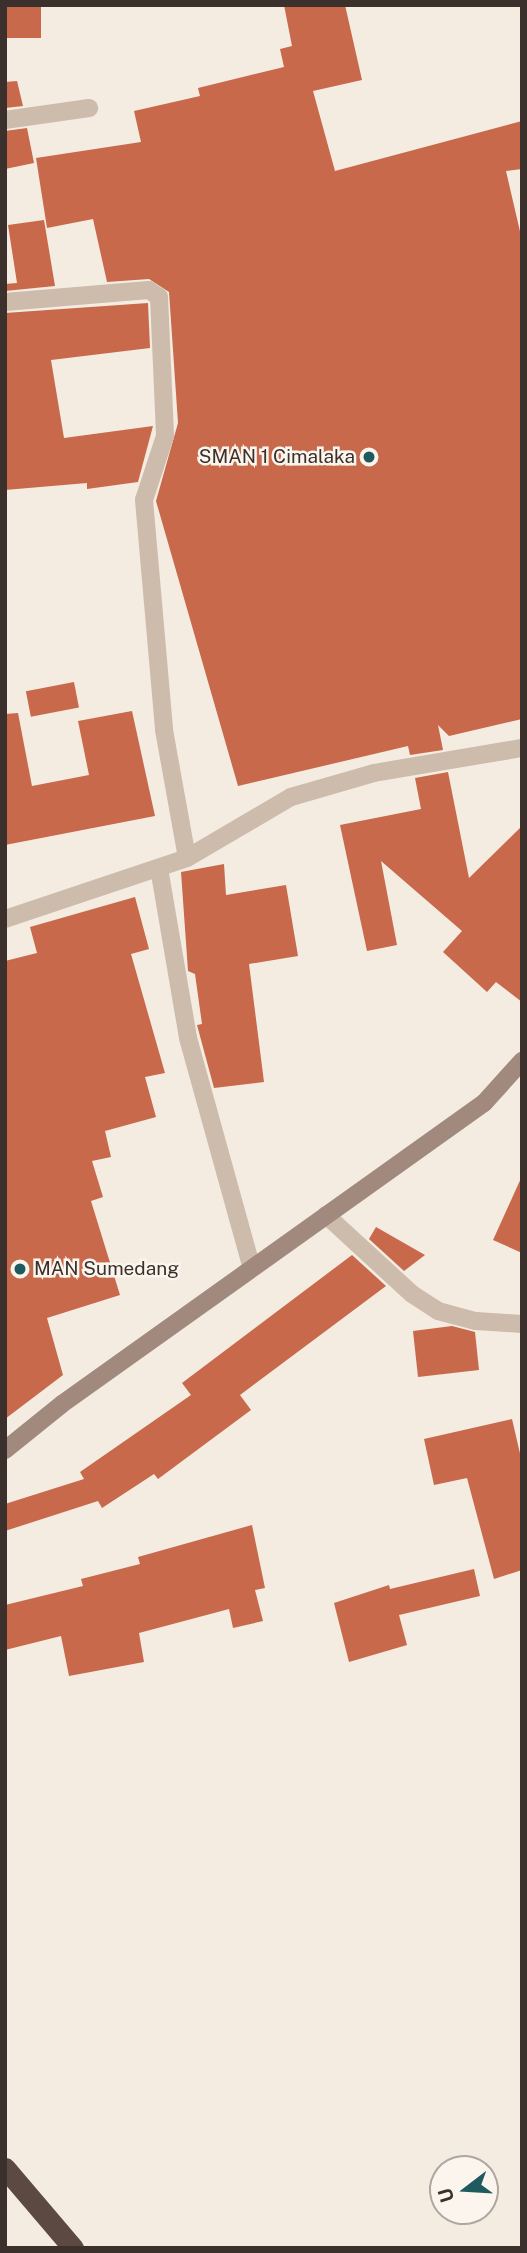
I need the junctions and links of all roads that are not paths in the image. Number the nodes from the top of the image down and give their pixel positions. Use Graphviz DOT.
graph roads {
  1 [pos="89,108"];
  2 [pos="5,120"];
  3 [pos="5,302"];
  4 [pos="522,748"];
  5 [pos="187,858"];
  6 [pos="159,869"];
  7 [pos="5,919"];
  8 [pos="522,1061"];
  9 [pos="326,1215"];
  10 [pos="252,1268"];
  11 [pos="522,1324"];
  12 [pos="5,1450"];
  13 [pos="5,2168"];
  14 [pos="73,2248"];
  1 -- 2 [label="street"];
  3 -- 5 [label="street"];
  4 -- 5 [label="street"];
  5 -- 6 [label="street"];
  6 -- 7 [label="street"];
  6 -- 10 [label="street"];
  8 -- 9 [label="street"];
  9 -- 10 [label="street"];
  9 -- 11 [label="street"];
  10 -- 12 [label="street"];
  13 -- 14 [label="highway"];
}
